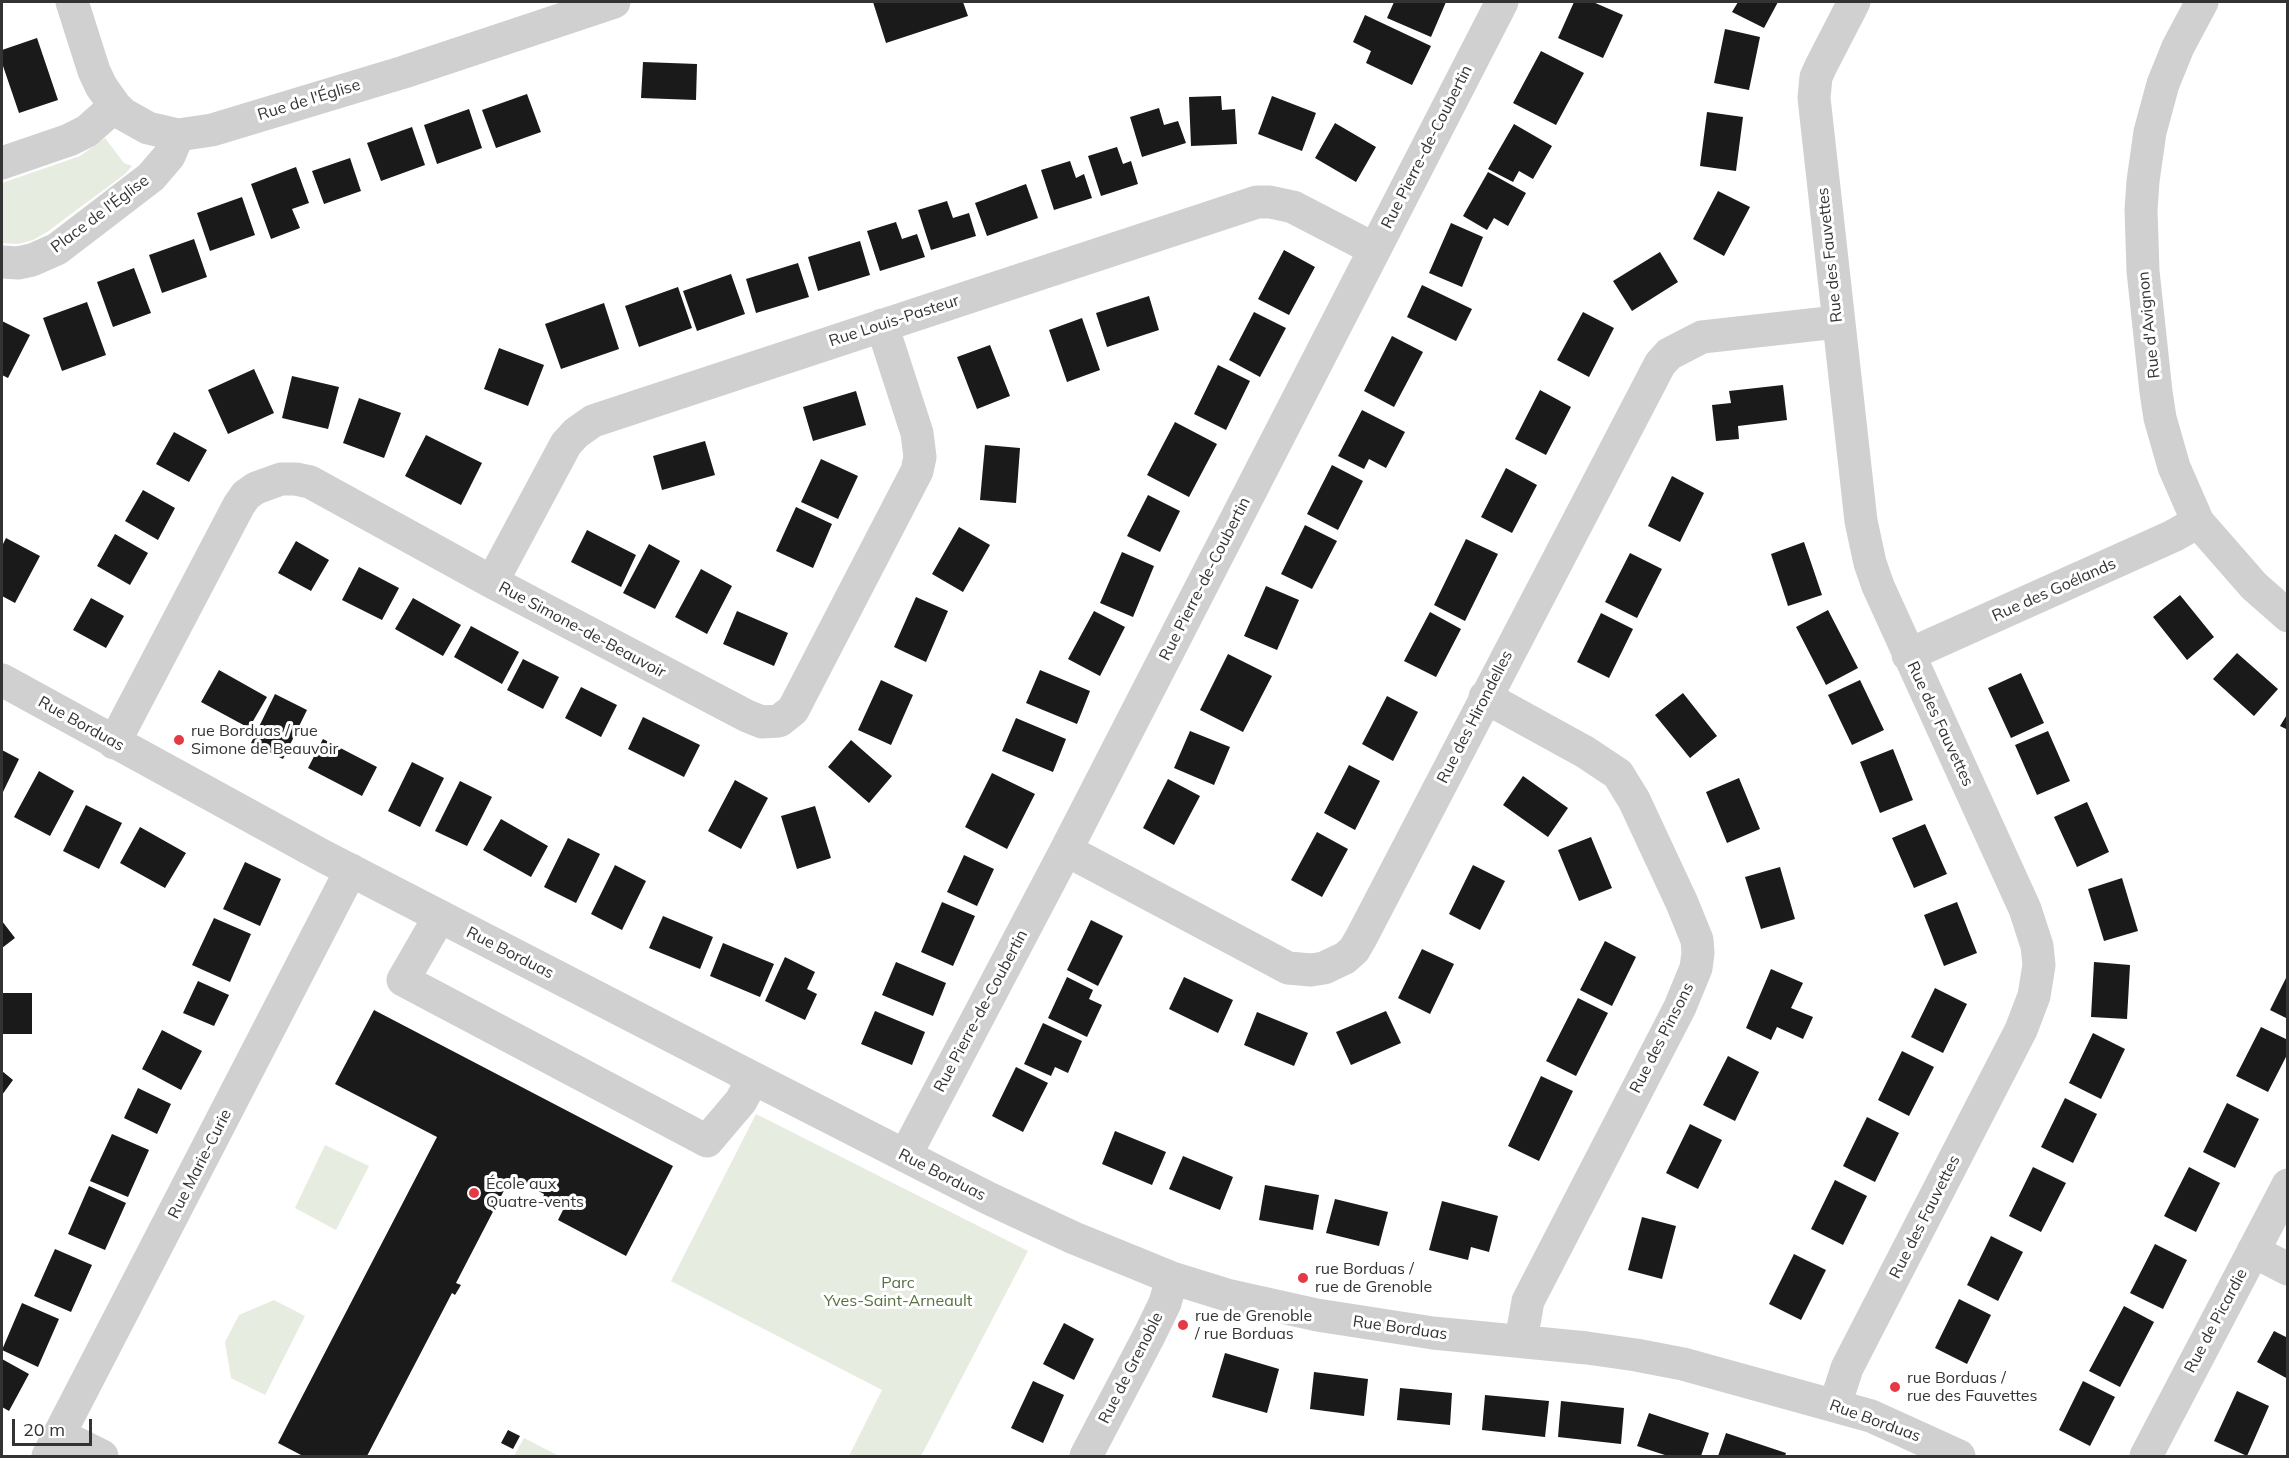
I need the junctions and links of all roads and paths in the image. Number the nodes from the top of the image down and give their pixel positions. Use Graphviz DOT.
graph roads {
  1 [pos="72,2"];
  2 [pos="614,2"];
  3 [pos="1502,2"];
  4 [pos="1854,2"];
  5 [pos="2202,2"];
  6 [pos="115,106"];
  7 [pos="178,135"];
  8 [pos="2,163"];
  9 [pos="1374,249"];
  10 [pos="2,262"];
  11 [pos="1838,321"];
  12 [pos="882,325"];
  13 [pos="2198,522"];
  14 [pos="492,582"];
  15 [pos="2288,616"];
  16 [pos="1908,655"];
  17 [pos="2,680"];
  18 [pos="1485,697"];
  19 [pos="114,742"];
  20 [pos="1066,850"];
  21 [pos="351,870"];
  22 [pos="440,916"];
  23 [pos="753,1078"];
  24 [pos="905,1156"];
  25 [pos="2288,1185"];
  26 [pos="2253,1251"];
  27 [pos="2288,1269"];
  28 [pos="1172,1278"];
  29 [pos="1521,1341"];
  30 [pos="1835,1405"];
  31 [pos="54,1446"];
  32 [pos="102,1456"];
  33 [pos="1086,1456"];
  34 [pos="1959,1456"];
  35 [pos="2146,1456"];
  1 -- 6 [label="street, Rue de l'Église"];
  2 -- 7 [label="street, Rue de l'Église"];
  3 -- 9 [label="street, Rue Pierre-de-Coubertin"];
  4 -- 11 [label="street, Rue des Fauvettes"];
  5 -- 13 [label="street, Rue d'Avignon"];
  6 -- 7 [label="street, Rue de l'Église"];
  6 -- 8 [label="street"];
  7 -- 10 [label="street, Place de l'Église"];
  9 -- 12 [label="street, Rue Louis-Pasteur"];
  9 -- 20 [label="street, Rue Pierre-de-Coubertin"];
  11 -- 16 [label="street, Rue des Fauvettes"];
  11 -- 18 [label="street, Rue des Hirondelles"];
  12 -- 14 [label="street, Rue Louis-Pasteur"];
  12 -- 14 [label="street, Rue Simone-de-Beauvoir"];
  13 -- 15 [label="street, Rue d'Avignon"];
  13 -- 16 [label="street, Rue des Goélands"];
  14 -- 19 [label="street, Rue Simone-de-Beauvoir"];
  16 -- 30 [label="street, Rue des Fauvettes"];
  17 -- 19 [label="street, Rue Borduas"];
  18 -- 20 [label="street, Rue des Hirondelles"];
  18 -- 29 [label="street, Rue des Pinsons"];
  19 -- 21 [label="street, Rue Borduas"];
  20 -- 24 [label="street, Rue Pierre-de-Coubertin"];
  21 -- 22 [label="street, Rue Borduas"];
  21 -- 31 [label="street, Rue Marie-Curie"];
  22 -- 23 [label="street, Rue Borduas"];
  22 -- 23 [label="street"];
  23 -- 24 [label="street, Rue Borduas"];
  24 -- 28 [label="street, Rue Borduas"];
  25 -- 26 [label="street, Rue de Picardie"];
  26 -- 27 [label="street"];
  26 -- 35 [label="street, Rue de Picardie"];
  28 -- 29 [label="street, Rue Borduas"];
  28 -- 33 [label="street, Rue de Grenoble"];
  29 -- 30 [label="street, Rue Borduas"];
  30 -- 34 [label="street, Rue Borduas"];
  31 -- 32 [label="street"];
}
